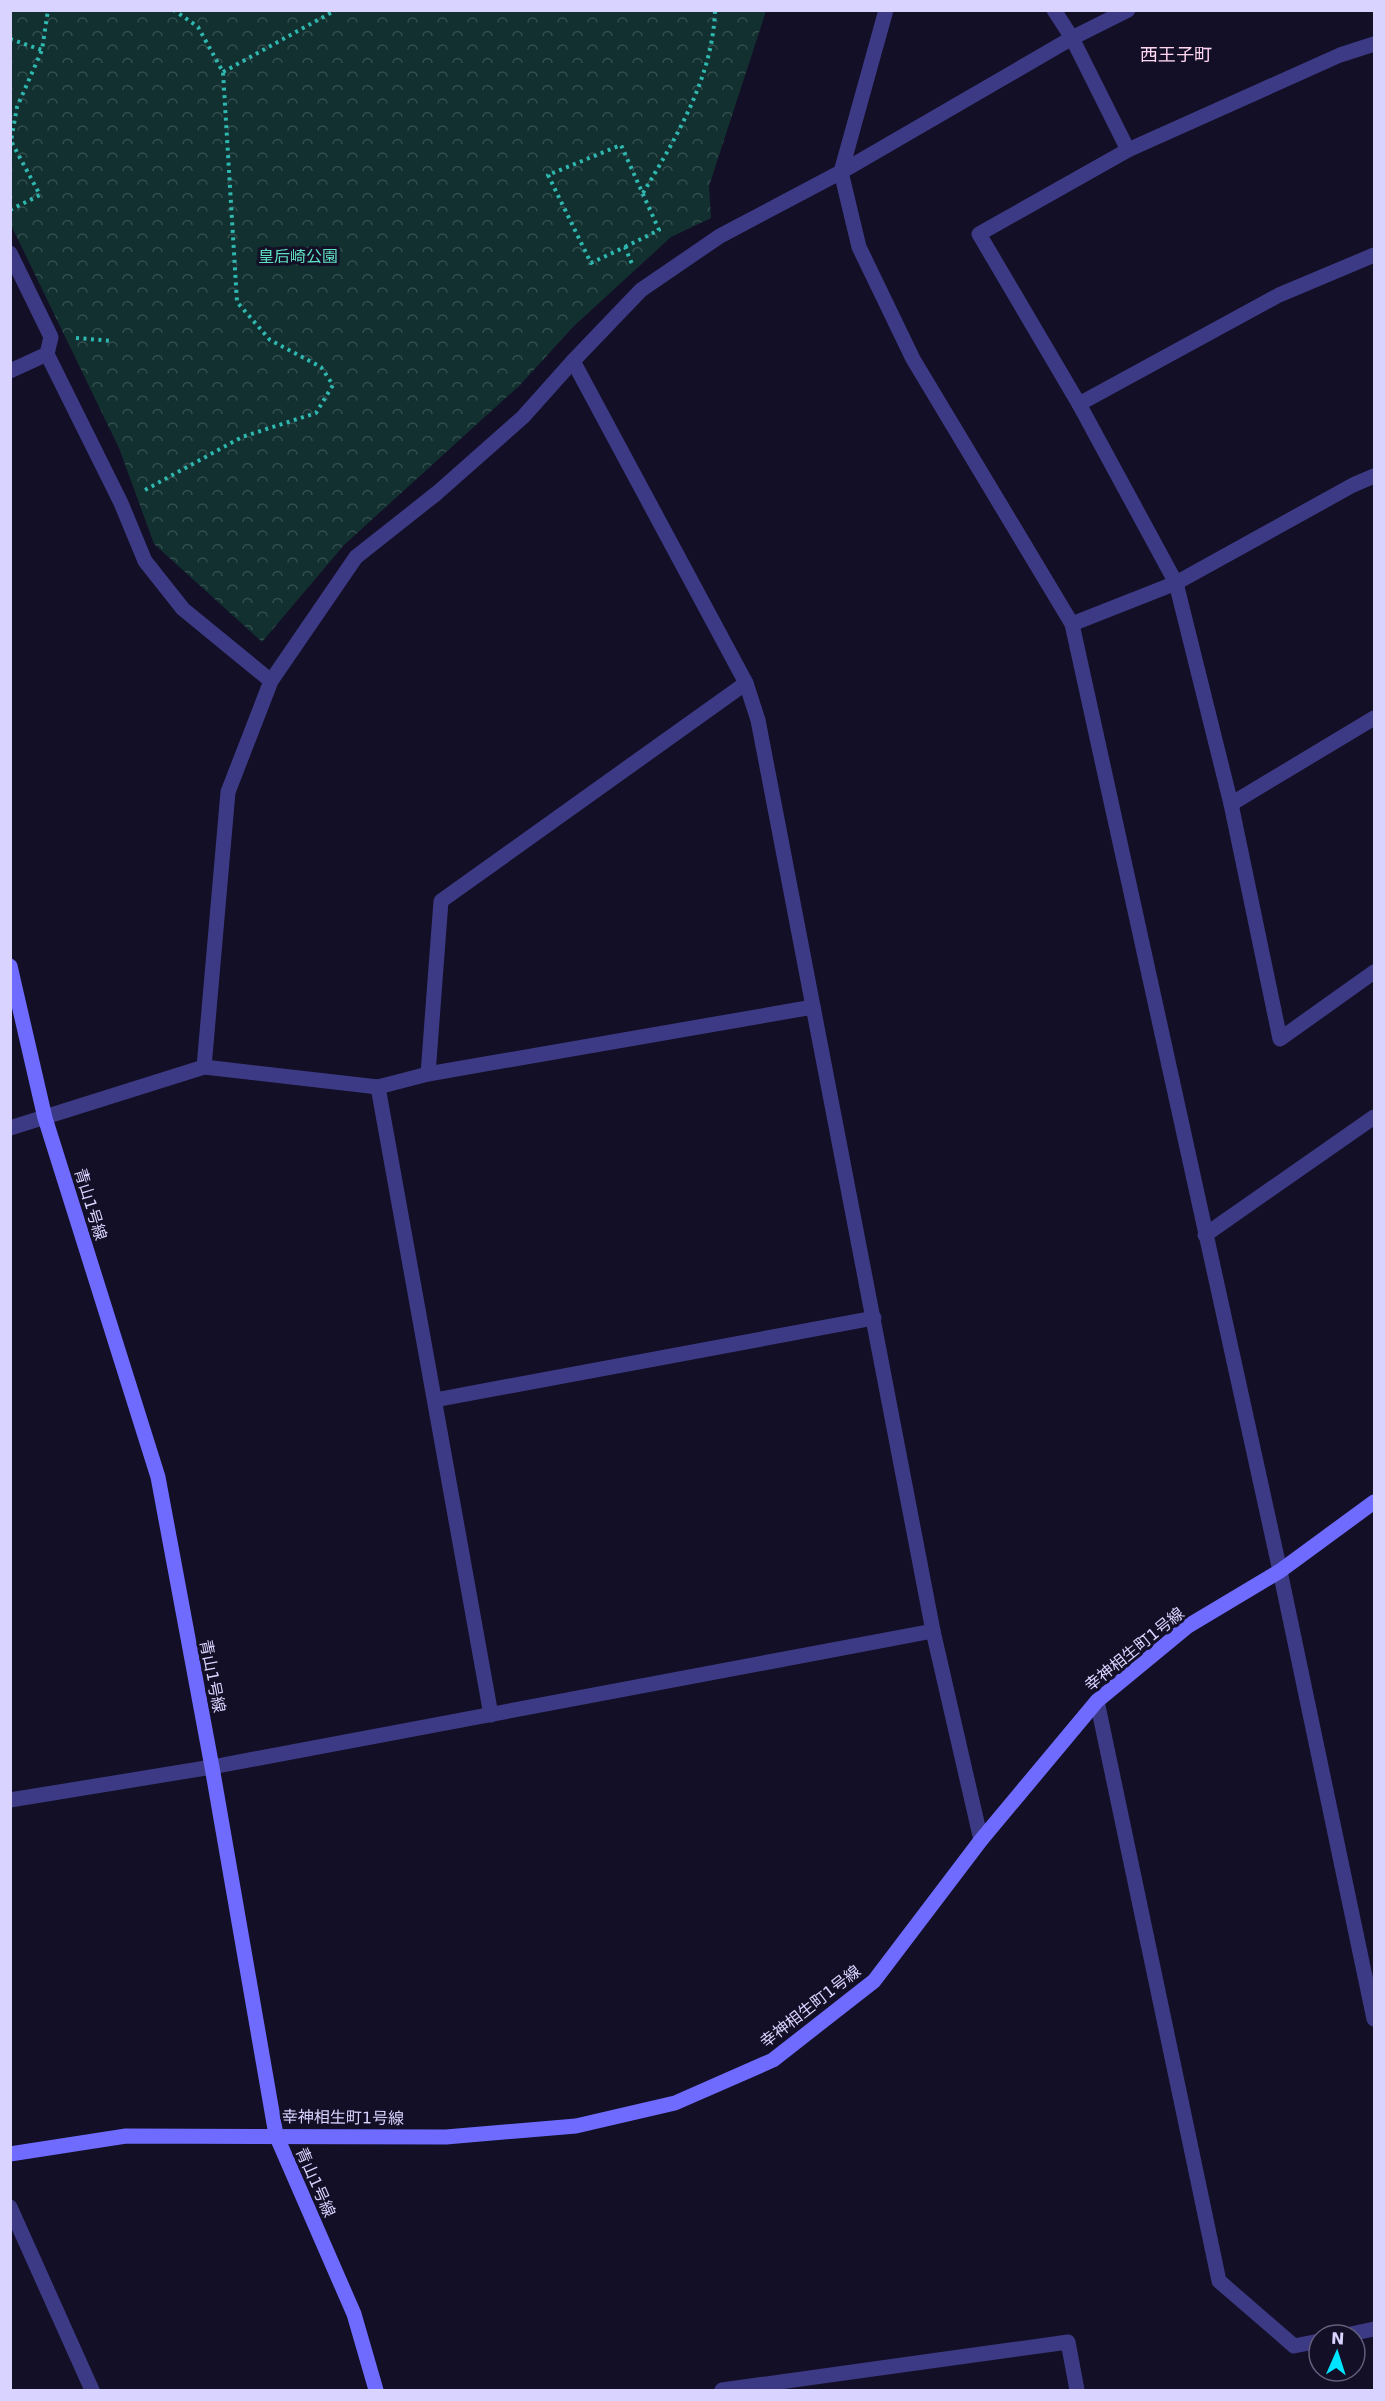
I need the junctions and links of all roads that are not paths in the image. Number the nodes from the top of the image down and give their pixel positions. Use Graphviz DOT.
graph roads {
  1 [pos="886,10"];
  2 [pos="1054,10"];
  3 [pos="1128,10"];
  4 [pos="1072,38"];
  5 [pos="1374,44"];
  6 [pos="1128,150"];
  7 [pos="841,172"];
  8 [pos="10,253"];
  9 [pos="1374,255"];
  10 [pos="47,354"];
  11 [pos="573,361"];
  12 [pos="10,371"];
  13 [pos="1079,404"];
  14 [pos="1374,476"];
  15 [pos="1176,583"];
  16 [pos="1072,624"];
  17 [pos="271,681"];
  18 [pos="746,683"];
  19 [pos="1374,718"];
  20 [pos="1231,804"];
  21 [pos="10,966"];
  22 [pos="1374,972"];
  23 [pos="813,1007"];
  24 [pos="204,1067"];
  25 [pos="428,1074"];
  26 [pos="378,1087"];
  27 [pos="1374,1117"];
  28 [pos="45,1118"];
  29 [pos="10,1128"];
  30 [pos="1205,1235"];
  31 [pos="874,1318"];
  32 [pos="435,1400"];
  33 [pos="1374,1502"];
  34 [pos="1280,1571"];
  35 [pos="933,1630"];
  36 [pos="1097,1701"];
  37 [pos="490,1715"];
  38 [pos="212,1767"];
  39 [pos="10,1800"];
  40 [pos="981,1840"];
  41 [pos="1374,2019"];
  42 [pos="276,2134"];
  43 [pos="10,2154"];
  44 [pos="10,2207"];
  45 [pos="1307,2343"];
  46 [pos="811,2384"];
  47 [pos="92,2391"];
  48 [pos="376,2391"];
  49 [pos="722,2391"];
  50 [pos="1077,2391"];
  1 -- 7 [label="street"];
  2 -- 4 [label="street"];
  3 -- 4 [label="street"];
  4 -- 6 [label="street"];
  4 -- 7 [label="street"];
  5 -- 6 [label="street"];
  6 -- 13 [label="street"];
  7 -- 11 [label="street"];
  7 -- 16 [label="street"];
  8 -- 10 [label="street"];
  9 -- 13 [label="street"];
  10 -- 12 [label="street"];
  10 -- 17 [label="street"];
  11 -- 17 [label="street"];
  11 -- 18 [label="street"];
  13 -- 15 [label="street"];
  14 -- 15 [label="street"];
  15 -- 16 [label="street"];
  15 -- 20 [label="street"];
  16 -- 30 [label="street"];
  17 -- 24 [label="street"];
  18 -- 23 [label="street"];
  18 -- 25 [label="street"];
  19 -- 20 [label="street"];
  20 -- 22 [label="street"];
  21 -- 28 [label="street, 青山1号線"];
  23 -- 25 [label="street"];
  23 -- 31 [label="street"];
  24 -- 26 [label="street"];
  24 -- 28 [label="street"];
  25 -- 26 [label="street"];
  26 -- 32 [label="street"];
  27 -- 30 [label="street"];
  28 -- 29 [label="street"];
  28 -- 38 [label="street, 青山1号線"];
  30 -- 34 [label="street"];
  31 -- 32 [label="street"];
  31 -- 35 [label="street"];
  32 -- 37 [label="street"];
  33 -- 34 [label="street, 幸神相生町1号線"];
  34 -- 36 [label="street, 幸神相生町1号線"];
  34 -- 41 [label="street"];
  35 -- 37 [label="street"];
  35 -- 40 [label="street"];
  36 -- 40 [label="street, 幸神相生町1号線"];
  36 -- 45 [label="street"];
  37 -- 38 [label="street"];
  38 -- 39 [label="street"];
  38 -- 42 [label="street, 青山1号線"];
  40 -- 42 [label="street, 幸神相生町1号線"];
  42 -- 43 [label="street, 幸神相生町1号線"];
  42 -- 48 [label="street, 青山1号線"];
  44 -- 47 [label="street"];
  46 -- 49 [label="street"];
  46 -- 50 [label="street"];
}
